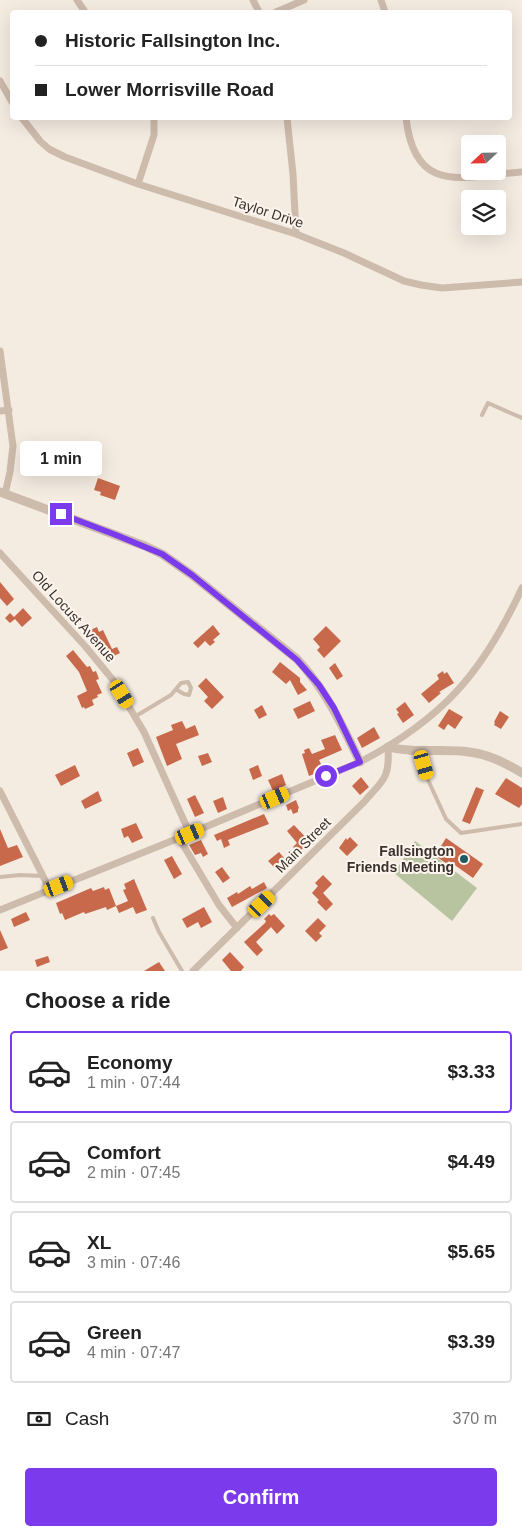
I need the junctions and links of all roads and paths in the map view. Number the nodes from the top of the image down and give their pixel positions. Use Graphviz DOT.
graph roads {
  1 [pos="304,0"];
  2 [pos="281,10"];
  3 [pos="0,81"];
  4 [pos="10,98"];
  5 [pos="24,120"];
  6 [pos="154,120"];
  7 [pos="287,120"];
  8 [pos="406,120"];
  9 [pos="522,172"];
  10 [pos="138,184"];
  11 [pos="296,234"];
  12 [pos="522,282"];
  13 [pos="0,351"];
  14 [pos="9,410"];
  15 [pos="0,411"];
  16 [pos="482,415"];
  17 [pos="522,418"];
  18 [pos="3,493"];
  19 [pos="0,553"];
  20 [pos="522,588"];
  21 [pos="177,690"];
  22 [pos="136,716"];
  23 [pos="388,747"];
  24 [pos="420,751"];
  25 [pos="360,762"];
  26 [pos="522,773"];
  27 [pos="0,791"];
  28 [pos="522,824"];
  29 [pos="190,834"];
  30 [pos="179,838"];
  31 [pos="42,876"];
  32 [pos="0,877"];
  33 [pos="50,890"];
  34 [pos="0,910"];
  35 [pos="153,918"];
  36 [pos="237,928"];
  37 [pos="182,971"];
  38 [pos="193,971"];
  1 -- 2 [label="street"];
  3 -- 4 [label="street"];
  5 -- 10 [label="street, Taylor Drive"];
  6 -- 10 [label="street"];
  7 -- 11 [label="street"];
  8 -- 9 [label="street"];
  10 -- 11 [label="street, Taylor Drive"];
  11 -- 12 [label="street, Taylor Drive"];
  13 -- 14 [label="street"];
  14 -- 15 [label="street"];
  14 -- 18 [label="street"];
  16 -- 17 [label="lane"];
  18 -- 25 [label="street"];
  19 -- 22 [label="street, Old Locust Avenue"];
  20 -- 23 [label="street"];
  21 -- 22 [label="lane"];
  22 -- 29 [label="street, Old Locust Avenue"];
  23 -- 24 [label="street"];
  23 -- 25 [label="street"];
  23 -- 36 [label="street, Main Street"];
  24 -- 26 [label="street"];
  24 -- 28 [label="lane"];
  25 -- 29 [label="street"];
  27 -- 31 [label="street"];
  29 -- 30 [label="street"];
  30 -- 33 [label="street"];
  30 -- 36 [label="street"];
  31 -- 32 [label="lane"];
  31 -- 33 [label="street"];
  33 -- 34 [label="street"];
  35 -- 37 [label="lane"];
  36 -- 38 [label="street, Main Street"];
}
